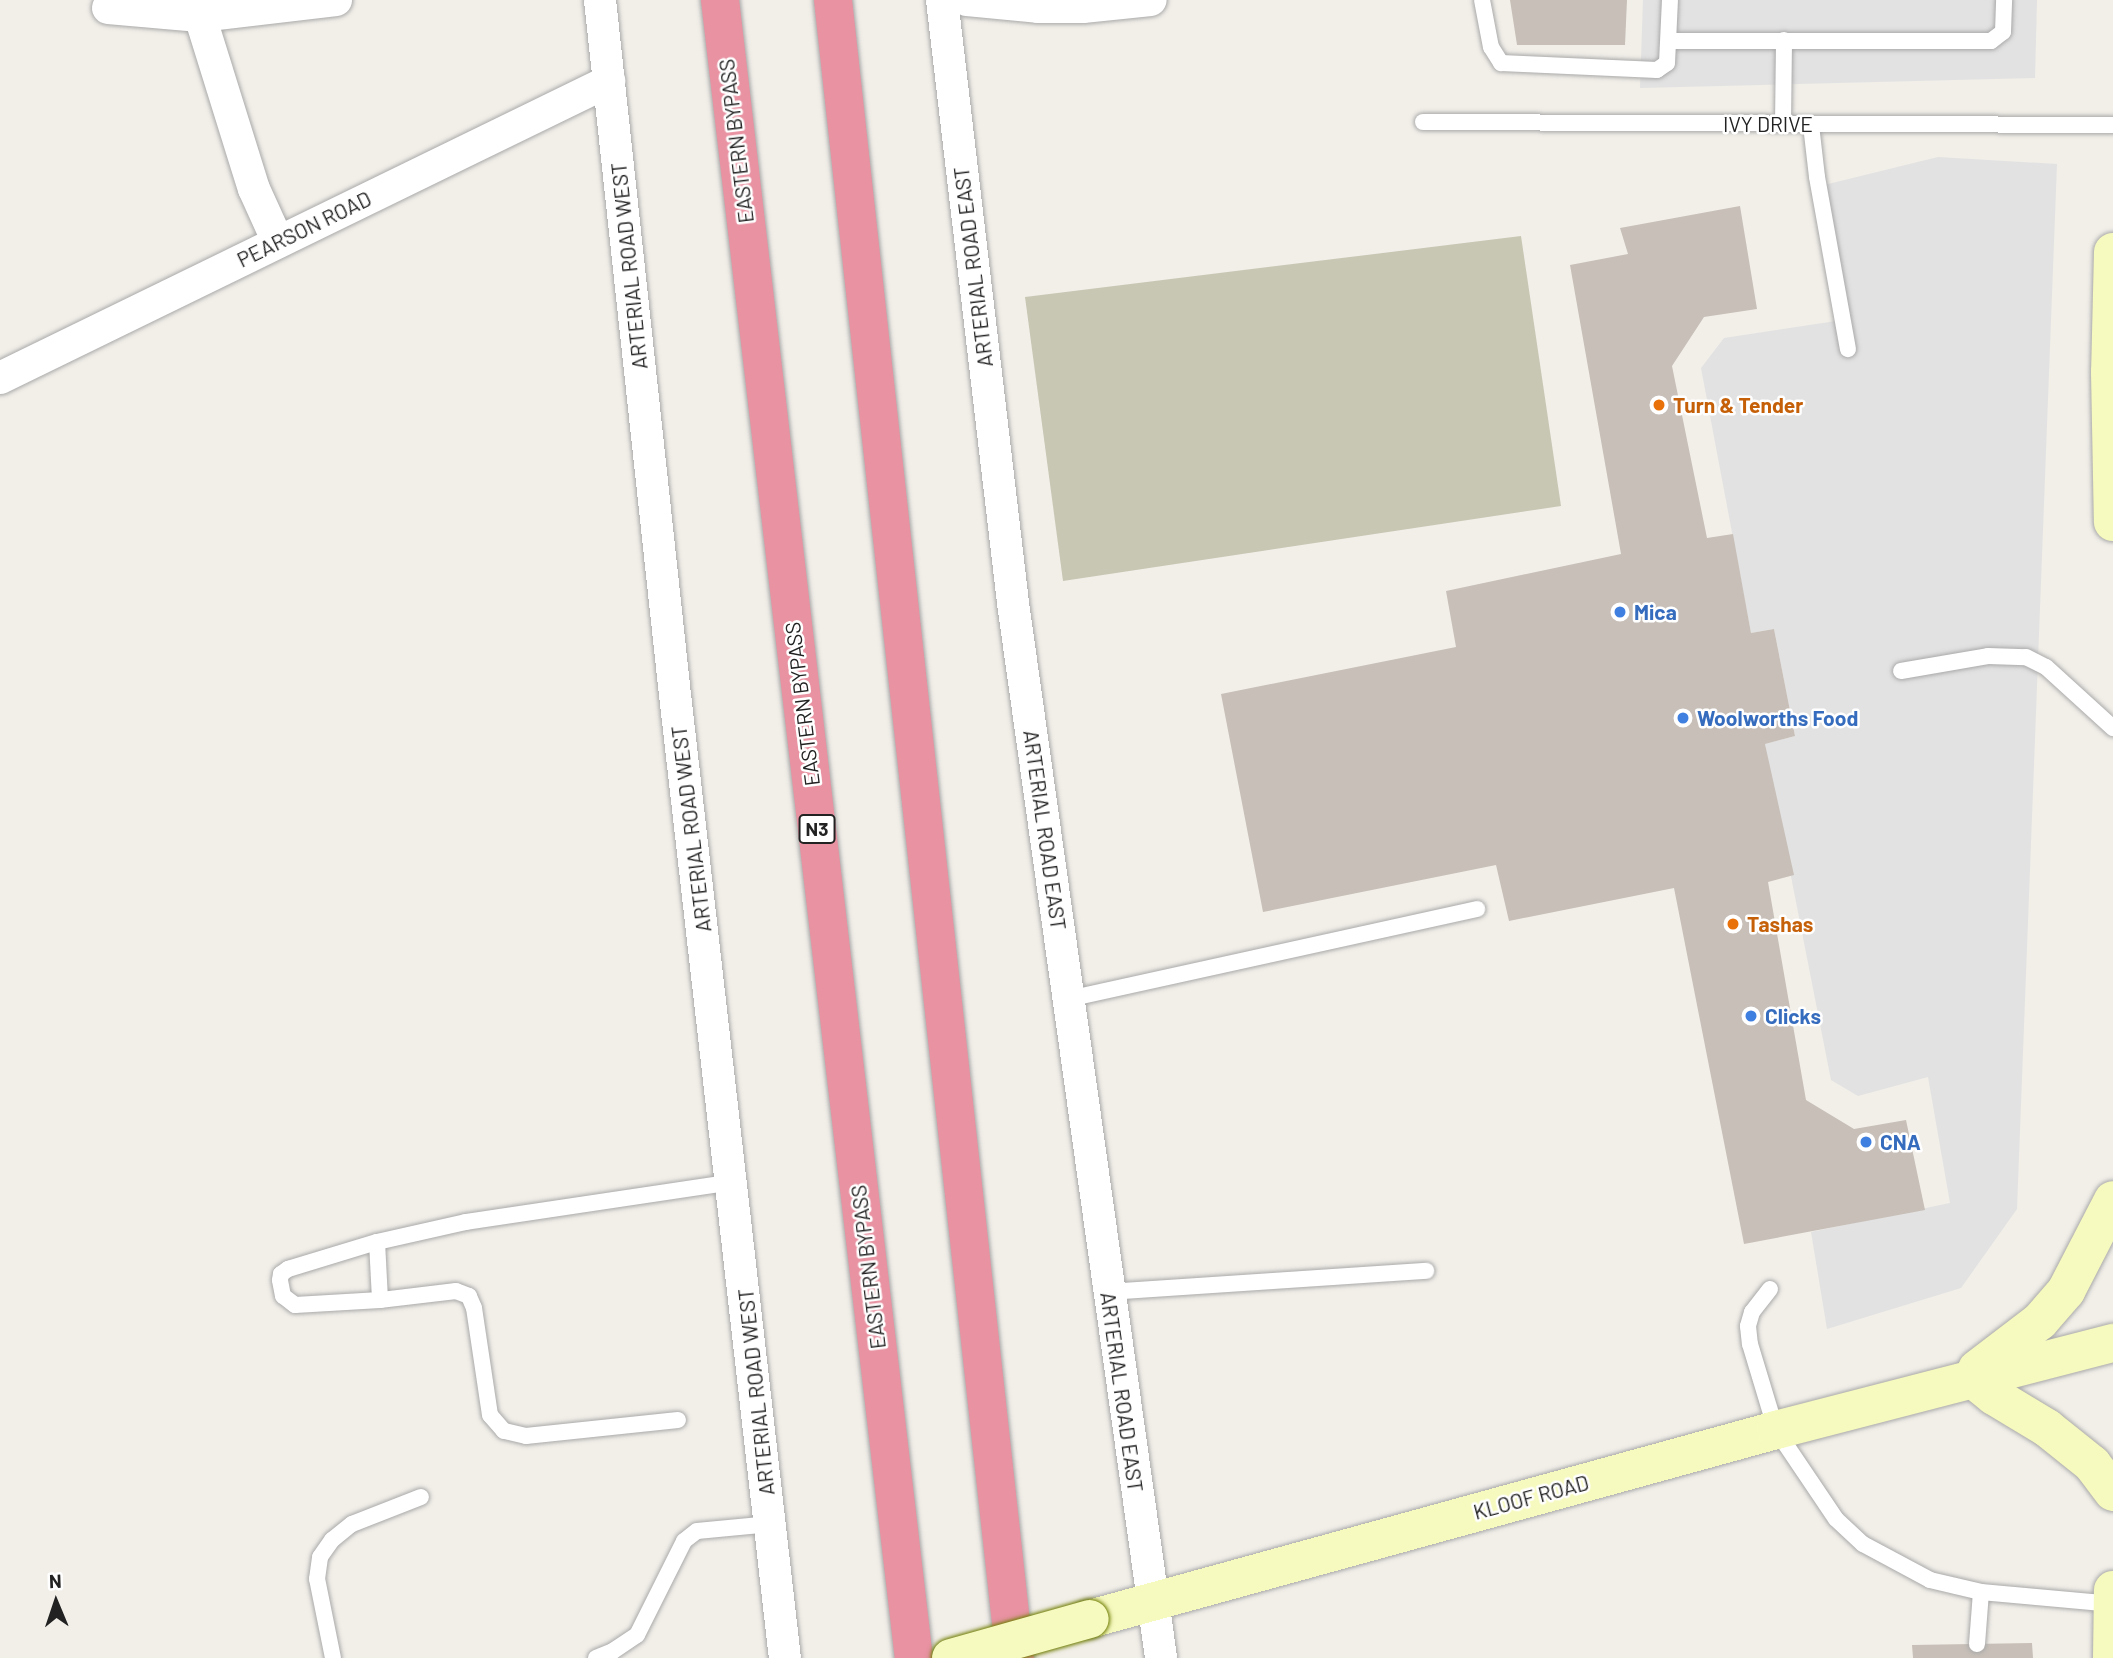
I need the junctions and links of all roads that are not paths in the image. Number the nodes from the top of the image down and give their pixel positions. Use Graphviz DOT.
graph roads {
  1 [pos="336,0"];
  2 [pos="600,0"];
  3 [pos="720,0"];
  4 [pos="833,0"];
  5 [pos="942,0"];
  6 [pos="967,0"];
  7 [pos="1151,0"];
  8 [pos="1482,0"];
  9 [pos="1670,0"];
  10 [pos="2004,0"];
  11 [pos="108,8"];
  12 [pos="200,16"];
  13 [pos="1784,40"];
  14 [pos="1669,41"];
  15 [pos="609,81"];
  16 [pos="1423,122"];
  17 [pos="1783,124"];
  18 [pos="1811,125"];
  19 [pos="2113,125"];
  20 [pos="278,242"];
  21 [pos="2113,252"];
  22 [pos="1848,349"];
  23 [pos="0,378"];
  24 [pos="2113,522"];
  25 [pos="1901,671"];
  26 [pos="2113,728"];
  27 [pos="1477,909"];
  28 [pos="1068,999"];
  29 [pos="733,1182"];
  30 [pos="2113,1200"];
  31 [pos="377,1242"];
  32 [pos="1426,1271"];
  33 [pos="1770,1289"];
  34 [pos="1108,1292"];
  35 [pos="380,1300"];
  36 [pos="2113,1343"];
  37 [pos="1964,1381"];
  38 [pos="678,1420"];
  39 [pos="1776,1430"];
  40 [pos="2113,1493"];
  41 [pos="421,1497"];
  42 [pos="771,1524"];
  43 [pos="2113,1590"];
  44 [pos="1981,1592"];
  45 [pos="1151,1602"];
  46 [pos="2113,1604"];
  47 [pos="1977,1644"];
  48 [pos="333,1658"];
  49 [pos="596,1658"];
  50 [pos="785,1658"];
  51 [pos="914,1658"];
  52 [pos="951,1658"];
  53 [pos="1015,1658"];
  54 [pos="1161,1658"];
  55 [pos="2112,1658"];
  1 -- 12 [label="street"];
  2 -- 15 [label="street, ARTERIAL ROAD WEST"];
  3 -- 51 [label="highway, EASTERN BYPASS / N3"];
  4 -- 53 [label="highway"];
  5 -- 28 [label="street, ARTERIAL ROAD EAST"];
  6 -- 7 [label="street"];
  8 -- 14 [label="lane"];
  9 -- 14 [label="lane"];
  10 -- 13 [label="lane"];
  11 -- 12 [label="street"];
  12 -- 20 [label="street"];
  13 -- 14 [label="lane"];
  13 -- 17 [label="lane"];
  15 -- 20 [label="street, PEARSON ROAD"];
  15 -- 29 [label="street, ARTERIAL ROAD WEST"];
  16 -- 17 [label="lane, IVY DRIVE"];
  17 -- 18 [label="lane, IVY DRIVE"];
  18 -- 19 [label="lane, IVY DRIVE"];
  18 -- 22 [label="lane"];
  20 -- 23 [label="street, PEARSON ROAD"];
  21 -- 24 [label="main road"];
  25 -- 26 [label="lane"];
  27 -- 28 [label="lane"];
  28 -- 34 [label="street, ARTERIAL ROAD EAST"];
  29 -- 31 [label="lane"];
  29 -- 42 [label="street, ARTERIAL ROAD WEST"];
  30 -- 37 [label="main road"];
  31 -- 35 [label="lane"];
  31 -- 35 [label="lane"];
  32 -- 34 [label="lane"];
  33 -- 39 [label="lane"];
  34 -- 45 [label="street, ARTERIAL ROAD EAST"];
  35 -- 38 [label="lane"];
  36 -- 37 [label="main road, KLOOF ROAD"];
  37 -- 39 [label="main road, KLOOF ROAD"];
  37 -- 40 [label="main road"];
  39 -- 44 [label="lane"];
  39 -- 45 [label="main road, KLOOF ROAD"];
  41 -- 48 [label="lane"];
  42 -- 49 [label="lane"];
  42 -- 50 [label="street, ARTERIAL ROAD WEST"];
  43 -- 46 [label="main road"];
  44 -- 46 [label="lane"];
  44 -- 47 [label="lane"];
  45 -- 52 [label="main road, KLOOF ROAD, bridge"];
  45 -- 54 [label="street, ARTERIAL ROAD EAST"];
  46 -- 55 [label="main road"];
}
